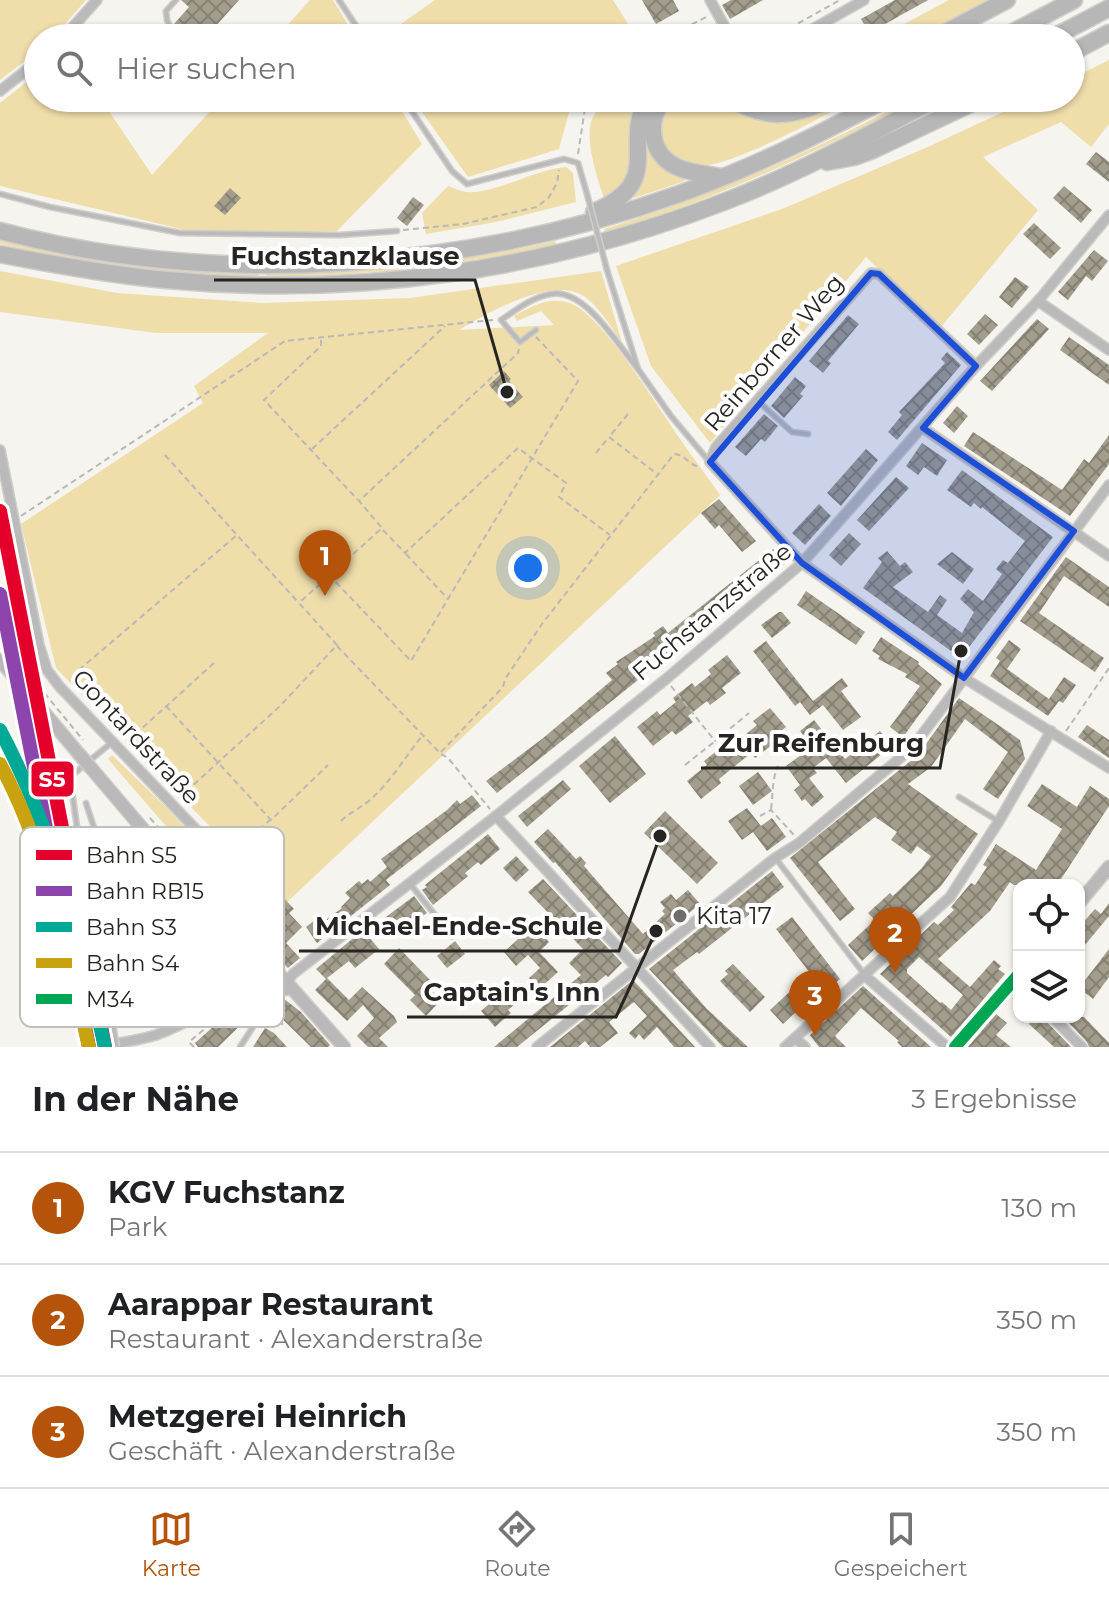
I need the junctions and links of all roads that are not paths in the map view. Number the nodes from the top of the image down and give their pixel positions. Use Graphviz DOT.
graph roads {
  1 [pos="97,0"];
  2 [pos="176,0"];
  3 [pos="339,0"];
  4 [pos="710,0"];
  5 [pos="864,0"];
  6 [pos="1007,0"];
  7 [pos="1019,0"];
  8 [pos="1074,0"];
  9 [pos="1109,8"];
  10 [pos="76,24"];
  11 [pos="169,24"];
  12 [pos="355,24"];
  13 [pos="723,24"];
  14 [pos="822,24"];
  15 [pos="962,24"];
  16 [pos="974,24"];
  17 [pos="1029,24"];
  18 [pos="1079,24"];
  19 [pos="1109,33"];
  20 [pos="1085,46"];
  21 [pos="24,72"];
  22 [pos="0,91"];
  23 [pos="412,112"];
  24 [pos="642,112"];
  25 [pos="657,112"];
  26 [pos="757,112"];
  27 [pos="798,112"];
  28 [pos="862,112"];
  29 [pos="911,112"];
  30 [pos="953,112"];
  31 [pos="810,165"];
  32 [pos="722,177"];
  33 [pos="0,194"];
  34 [pos="1109,215"];
  35 [pos="0,231"];
  36 [pos="397,231"];
  37 [pos="548,232"];
  38 [pos="0,254"];
  39 [pos="1038,301"];
  40 [pos="534,332"];
  41 [pos="1109,350"];
  42 [pos="976,366"];
  43 [pos="638,369"];
  44 [pos="758,401"];
  45 [pos="923,428"];
  46 [pos="808,434"];
  47 [pos="0,450"];
  48 [pos="707,464"];
  49 [pos="1109,485"];
  50 [pos="1074,531"];
  51 [pos="1109,556"];
  52 [pos="802,563"];
  53 [pos="0,660"];
  54 [pos="964,678"];
  55 [pos="1051,731"];
  56 [pos="111,743"];
  57 [pos="1109,768"];
  58 [pos="959,797"];
  59 [pos="86,803"];
  60 [pos="496,816"];
  61 [pos="999,821"];
  62 [pos="77,827"];
  63 [pos="94,827"];
  64 [pos="141,827"];
  65 [pos="193,827"];
  66 [pos="775,858"];
  67 [pos="1109,867"];
  68 [pos="409,883"];
  69 [pos="1085,896"];
  70 [pos="452,936"];
  71 [pos="637,969"];
  72 [pos="864,975"];
  73 [pos="1013,983"];
  74 [pos="285,984"];
  75 [pos="1058,1023"];
  76 [pos="114,1027"];
  77 [pos="173,1027"];
  78 [pos="253,1027"];
  79 [pos="795,1038"];
  80 [pos="94,1047"];
  81 [pos="117,1047"];
  82 [pos="240,1047"];
  83 [pos="344,1047"];
  84 [pos="537,1047"];
  85 [pos="710,1047"];
  86 [pos="785,1047"];
  87 [pos="805,1047"];
  88 [pos="947,1047"];
  89 [pos="955,1047"];
  90 [pos="1082,1047"];
  1 -- 10 [label="street"];
  2 -- 11 [label="lane"];
  3 -- 12 [label="lane"];
  4 -- 13 [label="street"];
  5 -- 14 [label="street"];
  6 -- 15 [label="highway"];
  7 -- 16 [label="highway"];
  8 -- 17 [label="highway"];
  9 -- 18 [label="highway"];
  19 -- 20 [label="highway"];
  21 -- 22 [label="street"];
  23 -- 43 [label="lane, bridge"];
  24 -- 37 [label="highway"];
  25 -- 32 [label="highway"];
  26 -- 27 [label="highway"];
  28 -- 32 [label="highway"];
  29 -- 31 [label="highway"];
  30 -- 31 [label="highway"];
  31 -- 38 [label="highway"];
  32 -- 37 [label="highway"];
  33 -- 36 [label="lane"];
  34 -- 39 [label="street, Fuchstanzstraße"];
  35 -- 37 [label="highway"];
  39 -- 41 [label="street"];
  39 -- 42 [label="street, Fuchstanzstraße"];
  40 -- 43 [label="lane"];
  42 -- 44 [label="street, Reinborner Weg"];
  42 -- 45 [label="street, Fuchstanzstraße"];
  43 -- 48 [label="lane"];
  44 -- 46 [label="lane"];
  44 -- 48 [label="street, Reinborner Weg"];
  45 -- 50 [label="street"];
  45 -- 52 [label="street, Fuchstanzstraße"];
  47 -- 56 [label="street, Gontardstraße"];
  48 -- 52 [label="street"];
  49 -- 50 [label="street"];
  50 -- 51 [label="street"];
  50 -- 54 [label="street"];
  52 -- 54 [label="street"];
  52 -- 60 [label="street, Fuchstanzstraße"];
  53 -- 64 [label="main road, bridge"];
  54 -- 55 [label="street"];
  54 -- 66 [label="street"];
  55 -- 57 [label="street"];
  55 -- 61 [label="street"];
  56 -- 62 [label="lane, bridge"];
  56 -- 65 [label="street, Gontardstraße"];
  58 -- 61 [label="lane"];
  59 -- 63 [label="lane"];
  60 -- 68 [label="street, Fuchstanzstraße"];
  60 -- 71 [label="street"];
  61 -- 72 [label="street"];
  66 -- 71 [label="street"];
  66 -- 72 [label="lane"];
  67 -- 69 [label="main road"];
  68 -- 70 [label="lane"];
  68 -- 74 [label="street, Fuchstanzstraße"];
  71 -- 84 [label="street"];
  71 -- 85 [label="street"];
  72 -- 79 [label="street"];
  72 -- 88 [label="street"];
  73 -- 89 [label="main road"];
  74 -- 83 [label="main road"];
  75 -- 90 [label="street"];
  76 -- 81 [label="lane, bridge"];
  77 -- 80 [label="street"];
  78 -- 82 [label="lane"];
  79 -- 86 [label="street"];
  79 -- 87 [label="street"];
}
